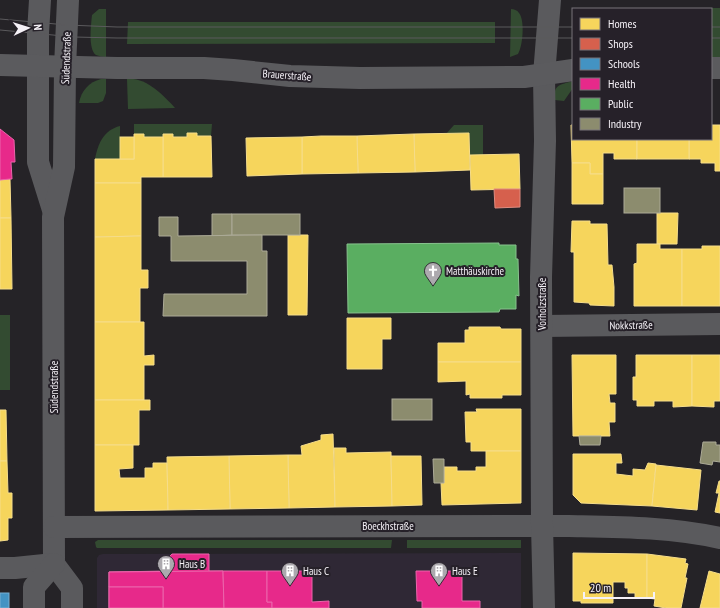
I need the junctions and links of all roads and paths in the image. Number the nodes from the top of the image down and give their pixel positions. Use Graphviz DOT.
graph roads {
  1 [pos="40,0"];
  2 [pos="68,0"];
  3 [pos="550,0"];
  4 [pos="0,65"];
  5 [pos="38,67"];
  6 [pos="65,67"];
  7 [pos="572,70"];
  8 [pos="544,75"];
  9 [pos="53,211"];
  10 [pos="720,324"];
  11 [pos="542,326"];
  12 [pos="542,525"];
  13 [pos="54,527"];
  14 [pos="720,538"];
  15 [pos="54,564"];
  16 [pos="0,568"];
  17 [pos="34,608"];
  18 [pos="72,608"];
  19 [pos="544,608"];
  1 -- 5 [label="street, Südendstraße"];
  2 -- 6 [label="street, Südendstraße"];
  3 -- 8 [label="street, Vorholzstraße"];
  4 -- 5 [label="main road, Brauerstraße"];
  5 -- 6 [label="main road, Brauerstraße"];
  5 -- 9 [label="street, Südendstraße"];
  6 -- 8 [label="main road, Brauerstraße"];
  6 -- 9 [label="street, Südendstraße"];
  7 -- 8 [label="main road, Brauerstraße"];
  8 -- 11 [label="street, Vorholzstraße"];
  9 -- 13 [label="street, Südendstraße"];
  10 -- 11 [label="street, Nokkstraße"];
  11 -- 12 [label="street, Vorholzstraße"];
  12 -- 13 [label="street, Boeckhstraße"];
  12 -- 14 [label="street, Boeckhstraße"];
  12 -- 19 [label="street, Vorholzstraße"];
  13 -- 15 [label="street, Südendstraße"];
  15 -- 16 [label="street"];
  15 -- 17 [label="street"];
  15 -- 18 [label="street"];
}
